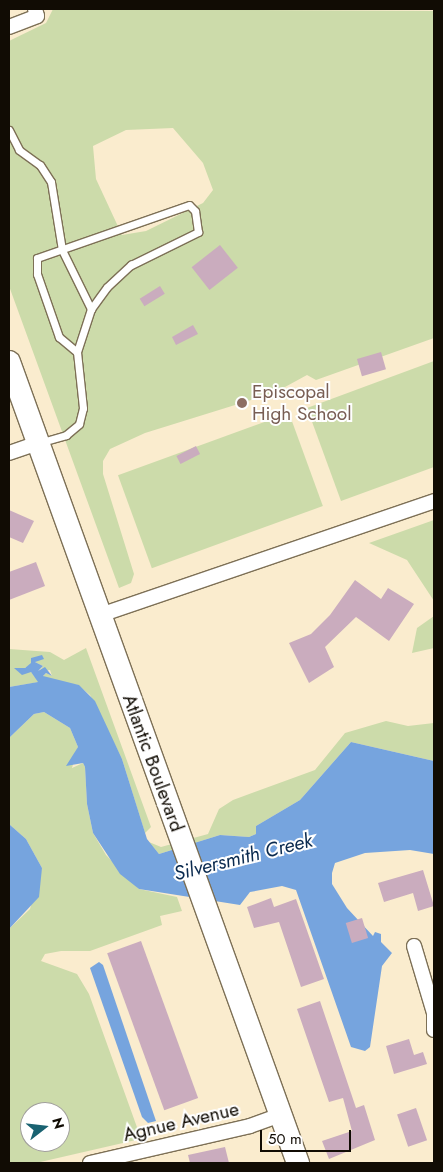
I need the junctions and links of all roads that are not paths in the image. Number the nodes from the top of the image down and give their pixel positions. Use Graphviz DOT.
graph roads {
  1 [pos="36,12"];
  2 [pos="9,27"];
  3 [pos="9,130"];
  4 [pos="62,250"];
  5 [pos="91,309"];
  6 [pos="77,352"];
  7 [pos="9,362"];
  8 [pos="38,442"];
  9 [pos="9,453"];
  10 [pos="434,501"];
  11 [pos="100,615"];
  12 [pos="414,946"];
  13 [pos="434,1013"];
  14 [pos="434,1030"];
  15 [pos="280,1115"];
  16 [pos="90,1163"];
  17 [pos="298,1163"];
  1 -- 2 [label="street"];
  3 -- 4 [label="lane"];
  4 -- 5 [label="lane"];
  4 -- 5 [label="lane"];
  4 -- 6 [label="lane"];
  5 -- 6 [label="lane"];
  6 -- 8 [label="lane"];
  7 -- 8 [label="main road, Atlantic Boulevard"];
  8 -- 9 [label="street"];
  8 -- 11 [label="main road, Atlantic Boulevard"];
  10 -- 11 [label="street"];
  11 -- 15 [label="main road, Atlantic Boulevard"];
  12 -- 13 [label="street"];
  13 -- 14 [label="street"];
  15 -- 16 [label="street, Agnue Avenue"];
  15 -- 17 [label="main road, Atlantic Boulevard"];
}
